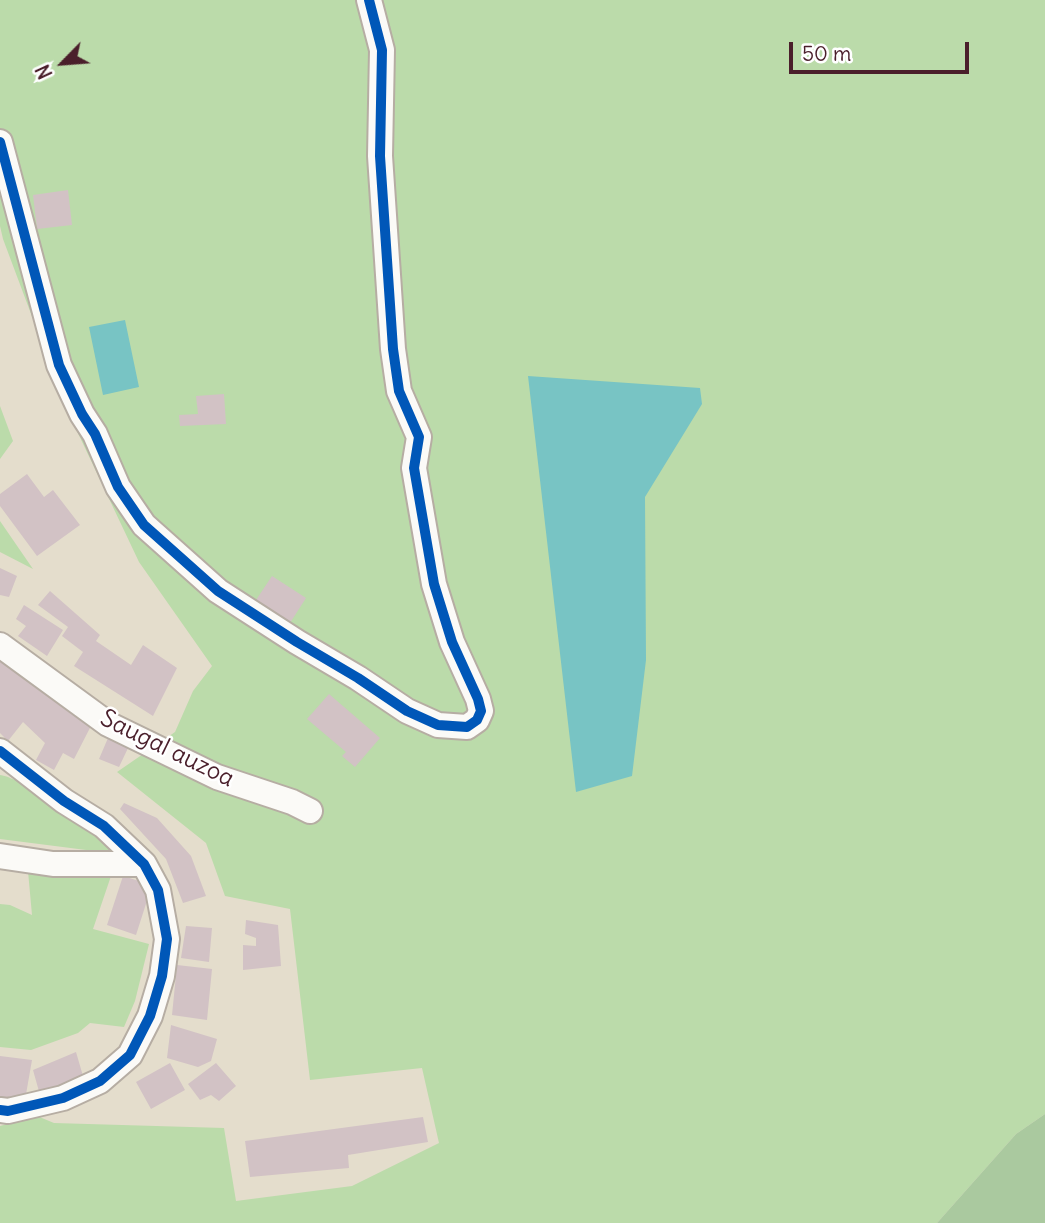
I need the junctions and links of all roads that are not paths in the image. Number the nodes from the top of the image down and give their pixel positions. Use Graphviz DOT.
graph roads {
  1 [pos="369,0"];
  2 [pos="0,142"];
  3 [pos="0,645"];
  4 [pos="0,751"];
  5 [pos="310,811"];
  6 [pos="0,856"];
  7 [pos="144,863"];
  8 [pos="0,1110"];
  1 -- 2 [label="street"];
  3 -- 5 [label="street, Saugal auzoa"];
  4 -- 7 [label="street"];
  6 -- 7 [label="street"];
  7 -- 8 [label="street"];
}
